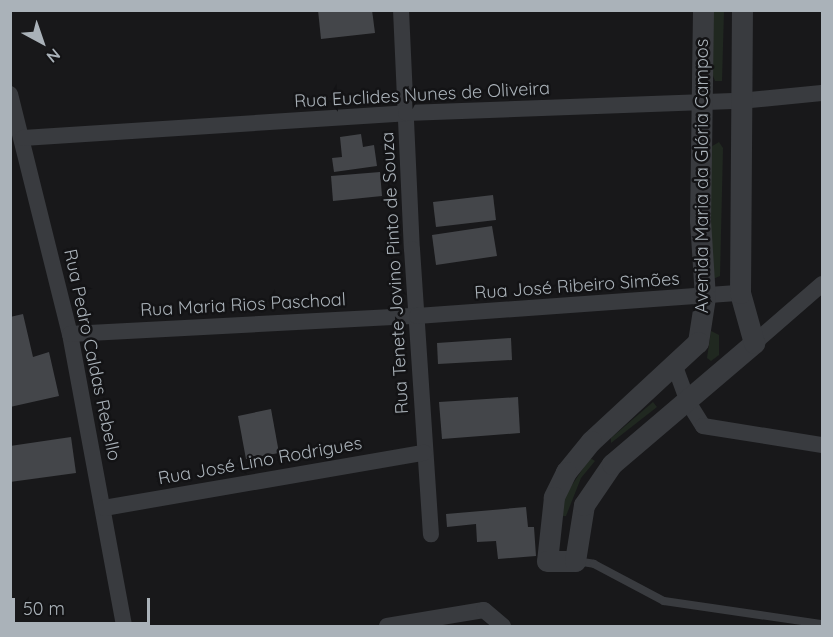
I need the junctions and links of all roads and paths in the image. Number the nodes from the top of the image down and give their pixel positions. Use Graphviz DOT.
graph roads {
  1 [pos="401,10"];
  2 [pos="703,10"];
  3 [pos="742,10"];
  4 [pos="822,93"];
  5 [pos="10,94"];
  6 [pos="740,100"];
  7 [pos="703,102"];
  8 [pos="406,113"];
  9 [pos="23,138"];
  10 [pos="822,284"];
  11 [pos="740,293"];
  12 [pos="705,297"];
  13 [pos="417,316"];
  14 [pos="70,334"];
  15 [pos="754,343"];
  16 [pos="674,364"];
  17 [pos="688,402"];
  18 [pos="822,445"];
  19 [pos="423,453"];
  20 [pos="104,508"];
  21 [pos="431,534"];
  22 [pos="576,561"];
  23 [pos="822,624"];
  24 [pos="123,627"];
  25 [pos="387,627"];
  26 [pos="503,627"];
  1 -- 8 [label="street, Rua Tenete Jovino Pinto de Souza"];
  2 -- 7 [label="street, Avenida Maria da Glória Campos"];
  3 -- 6 [label="street"];
  4 -- 6 [label="street, Rua Euclides Nunes de Oliveira"];
  5 -- 9 [label="street, Rua Pedro Caldas Rebello"];
  6 -- 7 [label="street, Rua Euclides Nunes de Oliveira"];
  6 -- 11 [label="street"];
  7 -- 8 [label="street, Rua Euclides Nunes de Oliveira"];
  7 -- 12 [label="street, Avenida Maria da Glória Campos"];
  8 -- 9 [label="street, Rua Euclides Nunes de Oliveira"];
  8 -- 13 [label="street, Rua Tenete Jovino Pinto de Souza"];
  9 -- 14 [label="street, Rua Pedro Caldas Rebello"];
  10 -- 15 [label="street"];
  11 -- 12 [label="street, Rua José Ribeiro Simões"];
  11 -- 15 [label="street"];
  12 -- 13 [label="street, Rua José Ribeiro Simões"];
  12 -- 16 [label="street, Avenida Maria da Glória Campos"];
  13 -- 14 [label="street, Rua Maria Rios Paschoal"];
  13 -- 19 [label="street, Rua Tenete Jovino Pinto de Souza"];
  14 -- 20 [label="street, Rua Pedro Caldas Rebello"];
  15 -- 17 [label="street"];
  16 -- 17 [label="street"];
  16 -- 22 [label="street, Avenida Maria da Glória Campos"];
  17 -- 18 [label="street"];
  17 -- 22 [label="street"];
  19 -- 20 [label="street, Rua José Lino Rodrigues"];
  19 -- 21 [label="street, Rua Tenete Jovino Pinto de Souza"];
  20 -- 24 [label="street, Rua Pedro Caldas Rebello"];
  22 -- 23 [label="lane"];
  25 -- 26 [label="street"];
}
